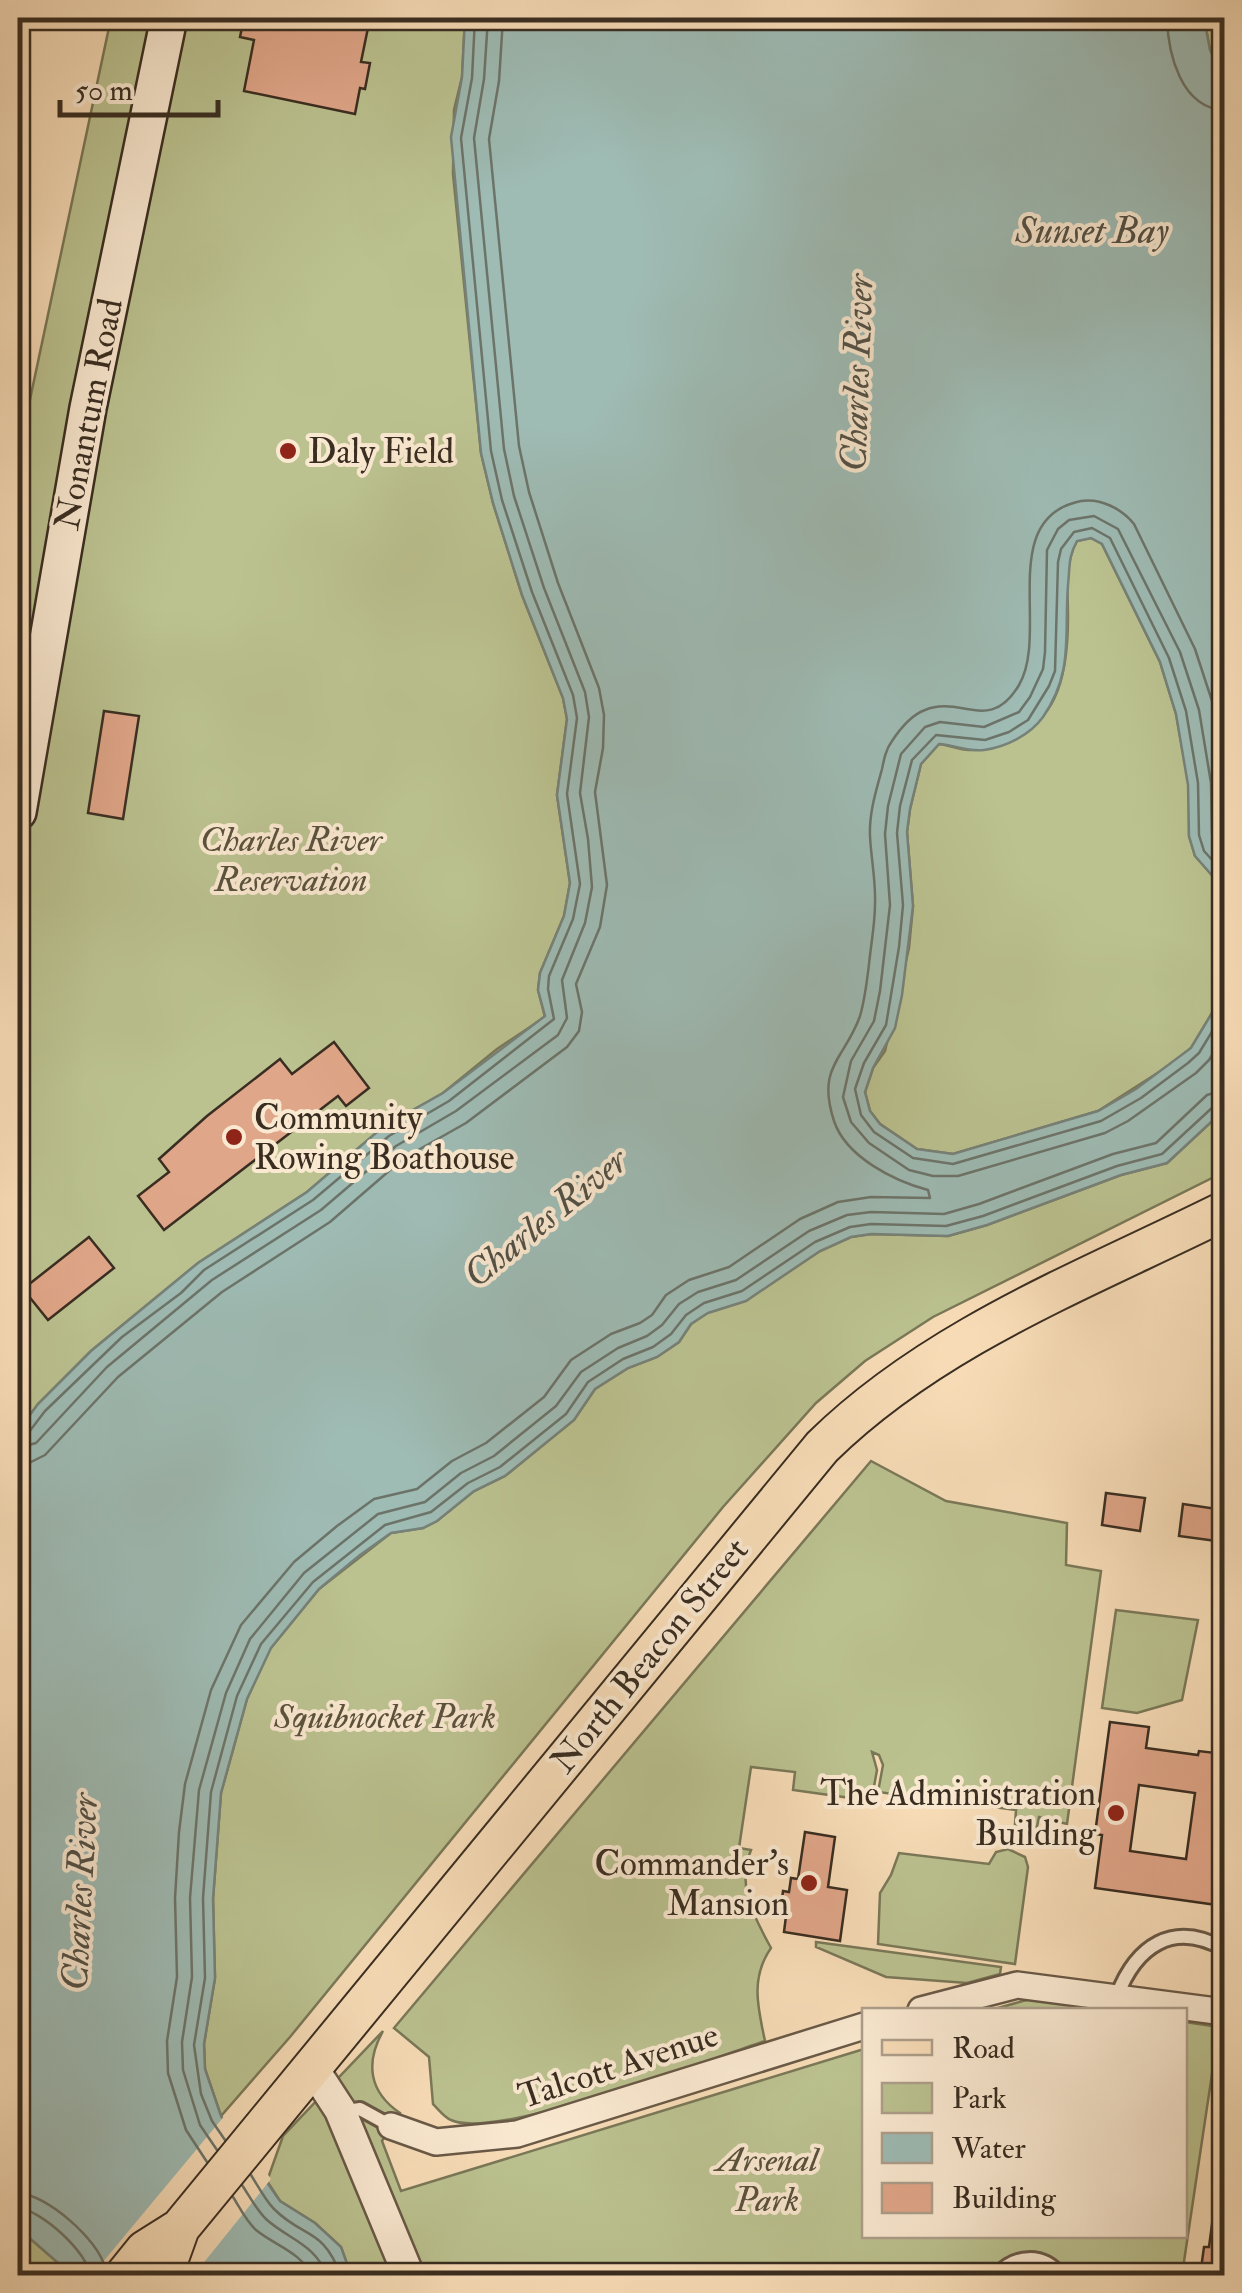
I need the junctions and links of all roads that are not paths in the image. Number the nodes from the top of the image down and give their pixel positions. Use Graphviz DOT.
graph roads {
  1 [pos="169,18"];
  2 [pos="18,812"];
  3 [pos="1224,1211"];
  4 [pos="1224,1949"];
  5 [pos="1117,1996"];
  6 [pos="929,2008"];
  7 [pos="1224,2012"];
  8 [pos="862,2027"];
  9 [pos="312,2067"];
  10 [pos="340,2112"];
  11 [pos="391,2126"];
  12 [pos="180,2228"];
  13 [pos="124,2276"];
  14 [pos="159,2276"];
  15 [pos="409,2276"];
  16 [pos="996,2276"];
  17 [pos="1061,2276"];
  1 -- 2 [label="main road, Nonantum Road"];
  3 -- 9 [label="main road, North Beacon Street"];
  4 -- 5 [label="lane"];
  5 -- 6 [label="street"];
  5 -- 7 [label="street"];
  8 -- 11 [label="street, Talcott Avenue"];
  9 -- 10 [label="street"];
  9 -- 12 [label="main road, North Beacon Street"];
  10 -- 11 [label="lane"];
  10 -- 15 [label="street"];
  12 -- 13 [label="main road, North Beacon Street"];
  12 -- 14 [label="main road, North Beacon Street"];
  16 -- 17 [label="lane"];
}
